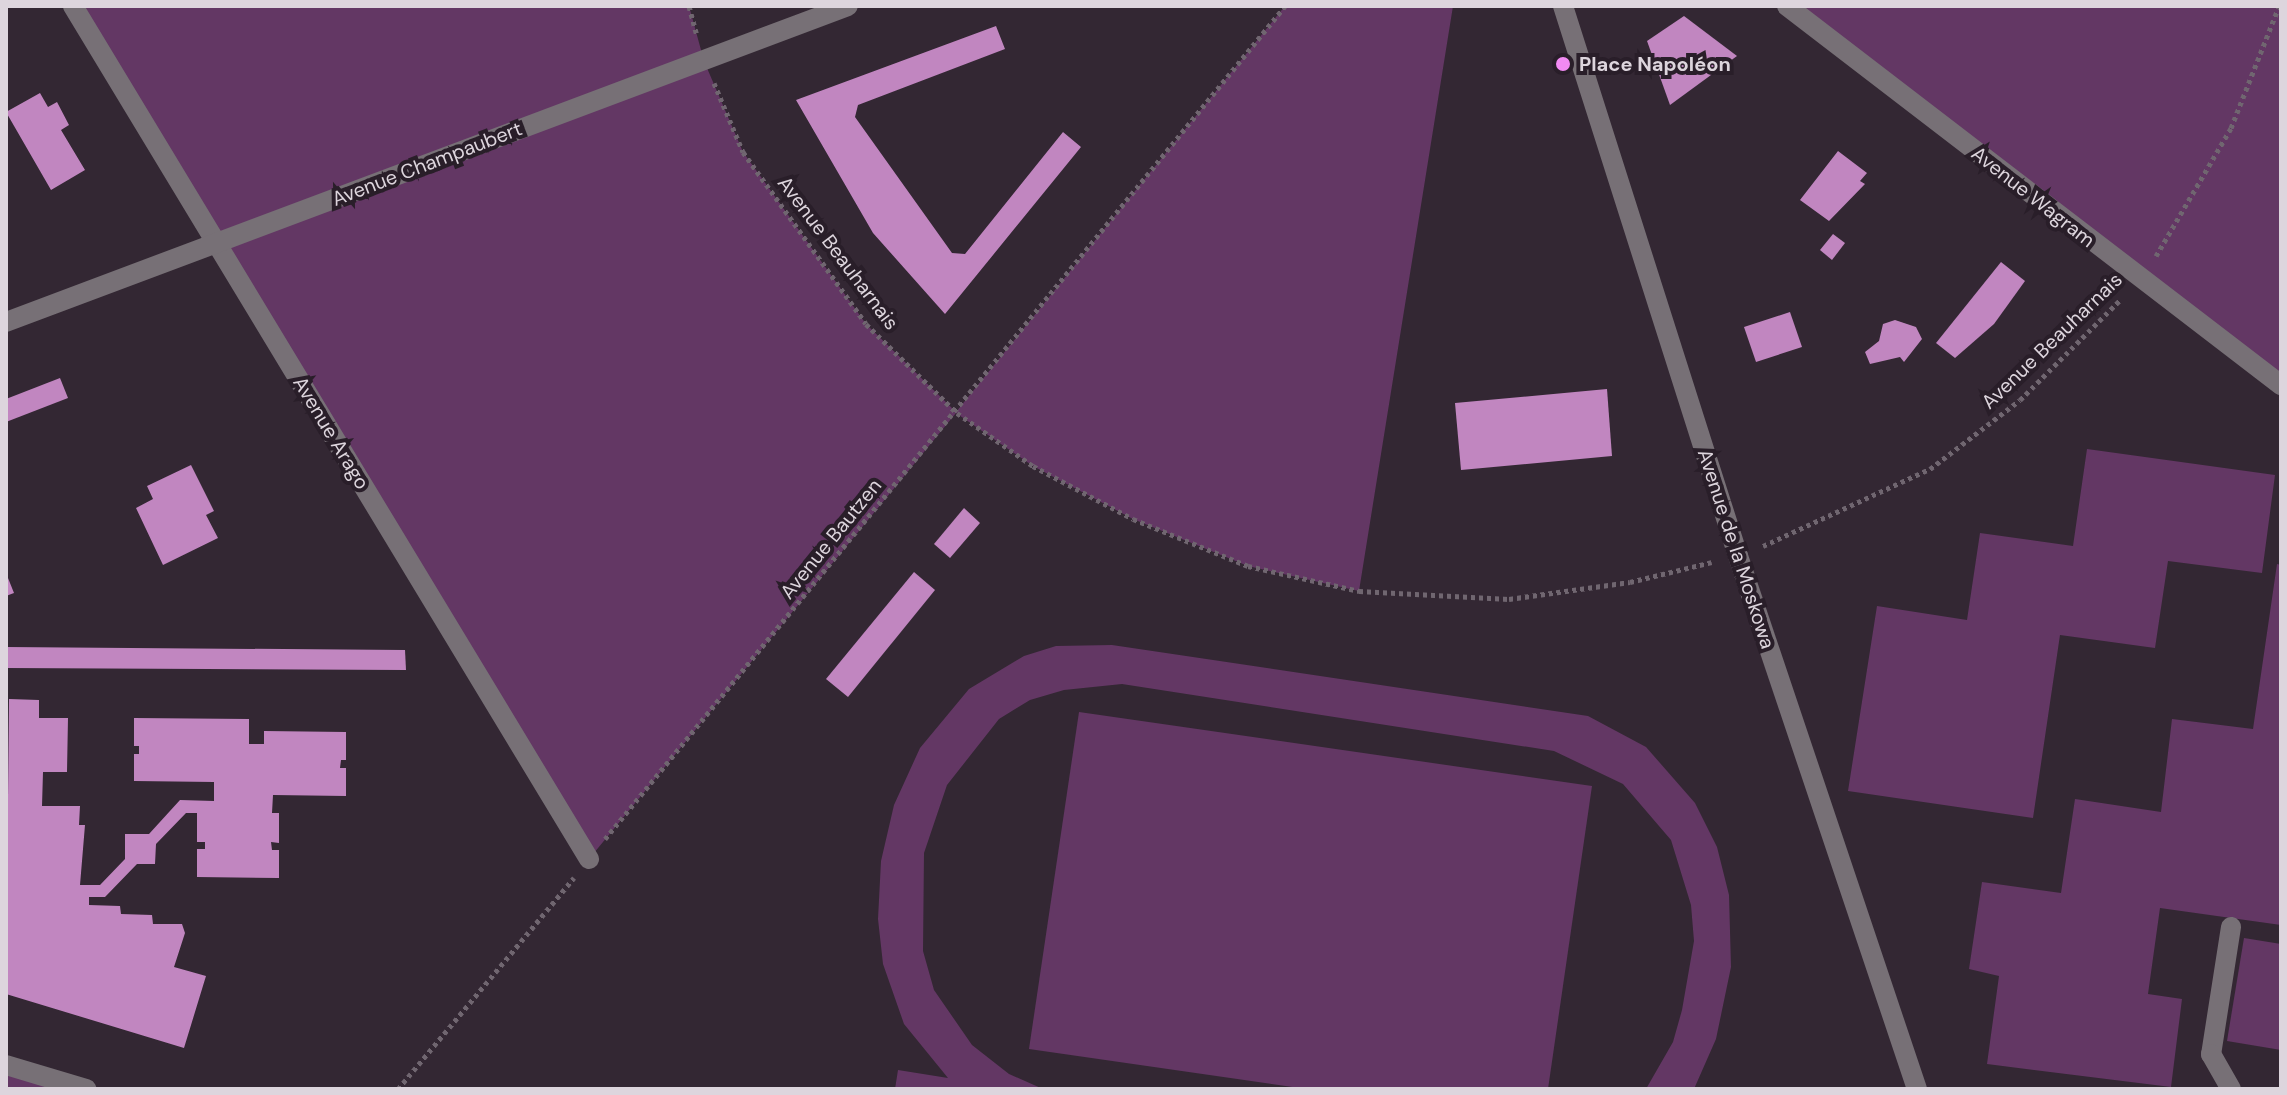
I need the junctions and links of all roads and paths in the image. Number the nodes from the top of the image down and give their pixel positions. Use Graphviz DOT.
graph roads {
  1 [pos="73,6"];
  2 [pos="689,6"];
  3 [pos="848,6"];
  4 [pos="1285,6"];
  5 [pos="1563,6"];
  6 [pos="1787,6"];
  7 [pos="2279,6"];
  8 [pos="704,61"];
  9 [pos="217,243"];
  10 [pos="2139,280"];
  11 [pos="6,322"];
  12 [pos="2281,385"];
  13 [pos="957,413"];
  14 [pos="1738,556"];
  15 [pos="589,859"];
  16 [pos="2231,927"];
  17 [pos="6,1065"];
  18 [pos="86,1089"];
  19 [pos="398,1089"];
  20 [pos="1917,1089"];
  21 [pos="2231,1089"];
  1 -- 9 [label="street, Avenue Arago"];
  2 -- 8 [label="path, Avenue Beauharnais"];
  3 -- 8 [label="street, Avenue Champaubert"];
  4 -- 13 [label="path, Avenue Bautzen"];
  5 -- 14 [label="street, Avenue de la Moskowa"];
  6 -- 10 [label="street, Avenue Wagram"];
  7 -- 10 [label="path, Avenue Beauharnais"];
  8 -- 9 [label="street, Avenue Champaubert"];
  8 -- 13 [label="path, Avenue Beauharnais"];
  9 -- 11 [label="street, Avenue Champaubert"];
  9 -- 15 [label="street, Avenue Arago"];
  10 -- 12 [label="street, Avenue Wagram"];
  10 -- 14 [label="path, Avenue Beauharnais"];
  13 -- 14 [label="path, Avenue Beauharnais"];
  13 -- 15 [label="path, Avenue Bautzen"];
  14 -- 20 [label="street, Avenue de la Moskowa"];
  15 -- 19 [label="path, Avenue Bautzen"];
  16 -- 21 [label="street"];
  17 -- 18 [label="street"];
}
